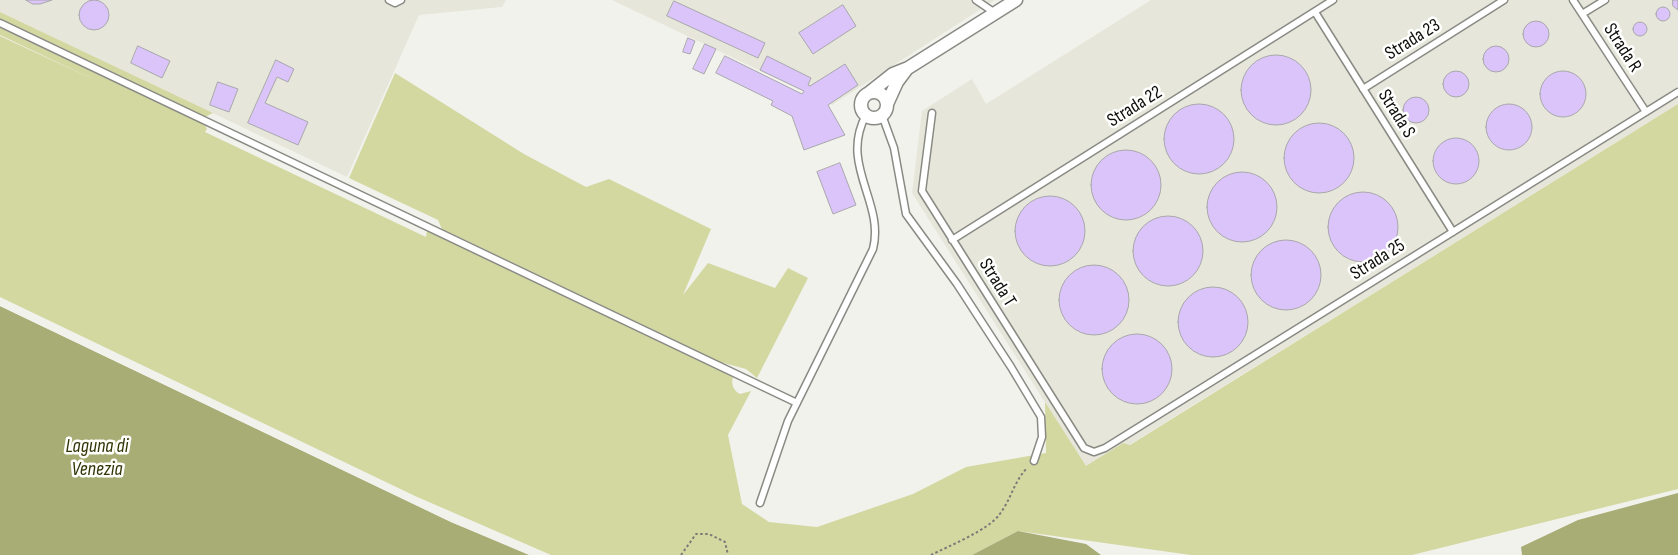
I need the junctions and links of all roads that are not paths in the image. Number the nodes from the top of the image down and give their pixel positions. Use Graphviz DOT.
graph roads {
  1 [pos="389,0"];
  2 [pos="401,0"];
  3 [pos="976,0"];
  4 [pos="1334,0"];
  5 [pos="1504,0"];
  6 [pos="1573,0"];
  7 [pos="1605,0"];
  8 [pos="1007,2"];
  9 [pos="1315,12"];
  10 [pos="995,13"];
  11 [pos="1582,14"];
  12 [pos="0,23"];
  13 [pos="908,68"];
  14 [pos="1363,89"];
  15 [pos="1678,92"];
  16 [pos="869,93"];
  17 [pos="885,110"];
  18 [pos="932,112"];
  19 [pos="1646,112"];
  20 [pos="866,115"];
  21 [pos="1453,232"];
  22 [pos="952,240"];
  23 [pos="797,402"];
  24 [pos="1094,452"];
  25 [pos="1034,461"];
  26 [pos="760,503"];
  1 -- 2 [label="lane"];
  3 -- 10 [label="lane"];
  4 -- 9 [label="lane, Strada 22"];
  5 -- 14 [label="lane, Strada 23"];
  6 -- 11 [label="lane, Strada R"];
  7 -- 11 [label="lane"];
  8 -- 10 [label="street"];
  9 -- 14 [label="lane, Strada S"];
  9 -- 22 [label="lane, Strada 22"];
  10 -- 13 [label="street"];
  11 -- 19 [label="lane, Strada R"];
  12 -- 23 [label="lane"];
  13 -- 16 [label="street"];
  13 -- 17 [label="street"];
  14 -- 21 [label="lane, Strada S"];
  15 -- 19 [label="lane, Strada 25"];
  16 -- 17 [label="street"];
  16 -- 20 [label="street"];
  17 -- 20 [label="street"];
  17 -- 25 [label="lane"];
  18 -- 22 [label="lane, Strada T"];
  19 -- 21 [label="lane, Strada 25"];
  20 -- 23 [label="lane"];
  21 -- 24 [label="lane, Strada 25"];
  22 -- 24 [label="lane, Strada T"];
  23 -- 26 [label="lane"];
}
